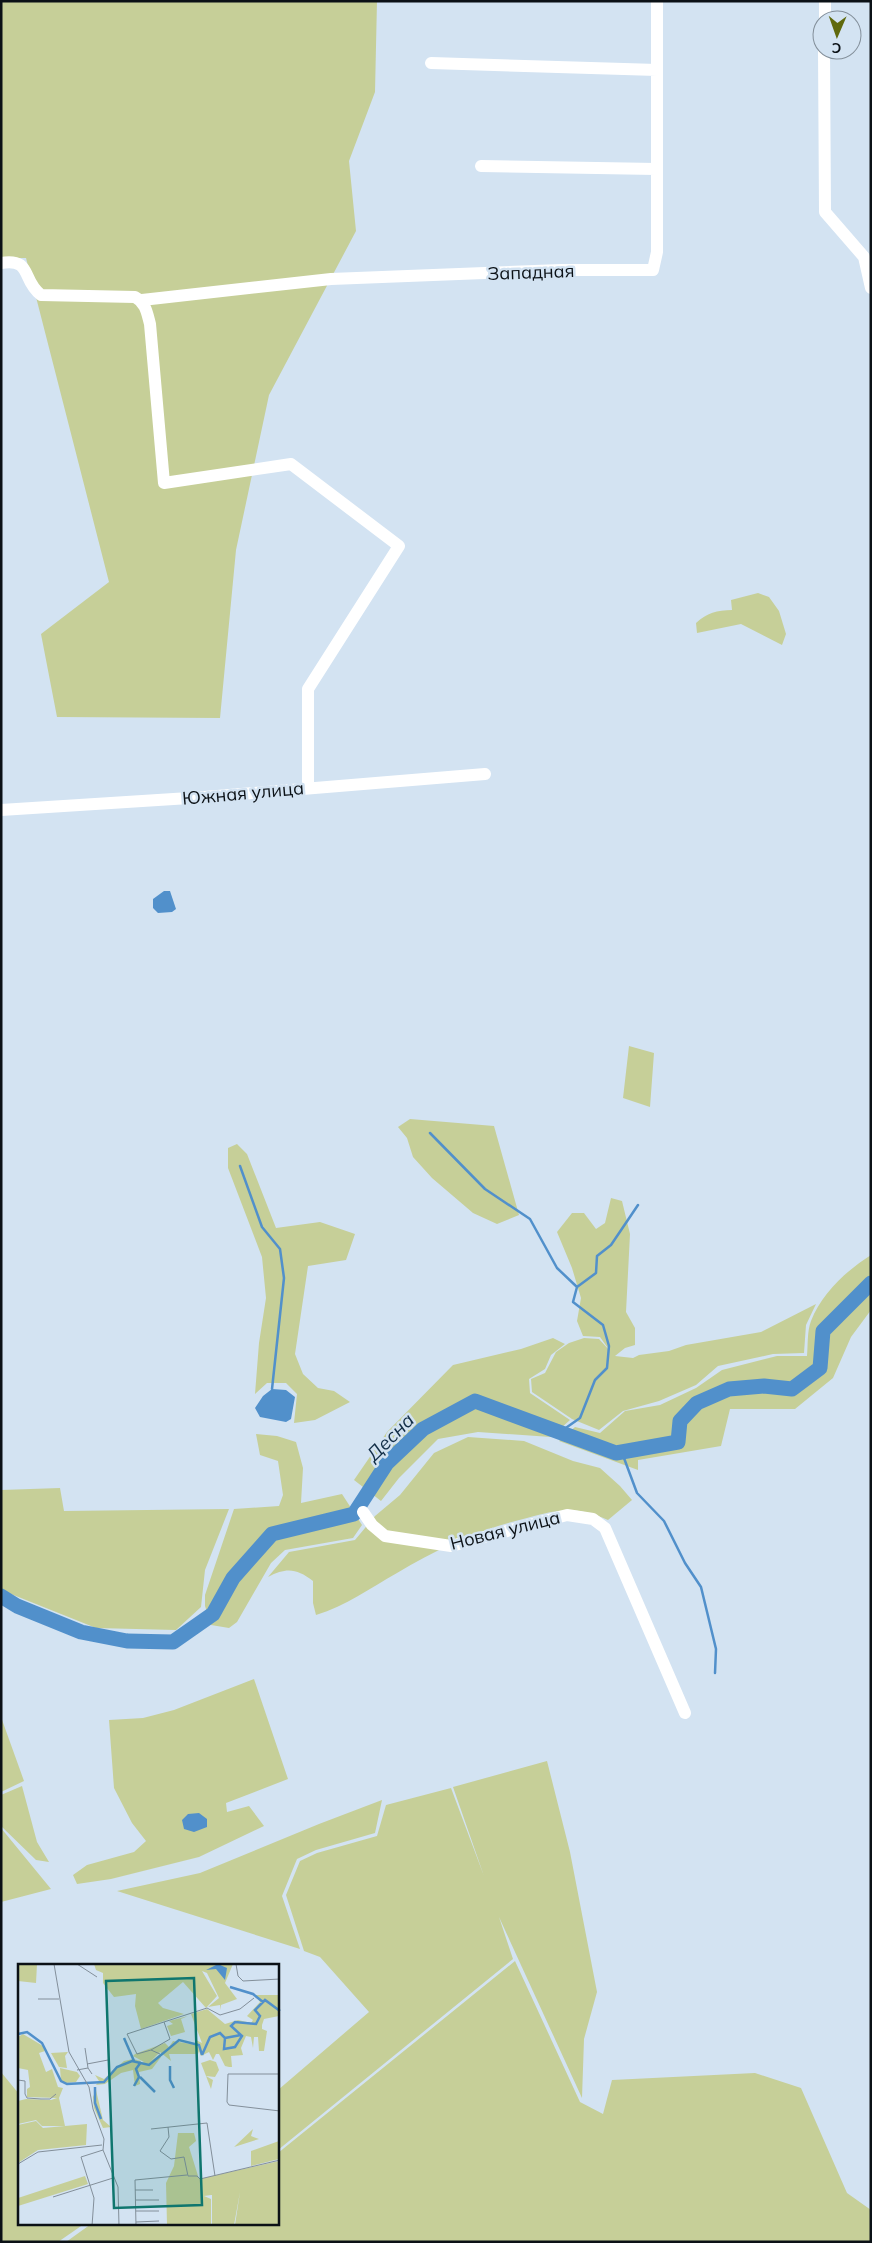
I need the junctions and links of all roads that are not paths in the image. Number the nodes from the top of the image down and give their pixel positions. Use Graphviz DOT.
graph roads {
  1 [pos="657,1"];
  2 [pos="824,60"];
  3 [pos="431,63"];
  4 [pos="657,70"];
  5 [pos="480,166"];
  6 [pos="656,169"];
  7 [pos="1,263"];
  8 [pos="871,288"];
  9 [pos="142,300"];
  10 [pos="485,774"];
  11 [pos="308,788"];
  12 [pos="1,810"];
  13 [pos="363,1512"];
  14 [pos="684,1713"];
  1 -- 4 [label="street, Западная"];
  2 -- 8 [label="street"];
  3 -- 4 [label="street"];
  4 -- 6 [label="street, Западная"];
  5 -- 6 [label="street"];
  6 -- 9 [label="street, Западная"];
  7 -- 9 [label="street"];
  9 -- 11 [label="street"];
  10 -- 11 [label="street, Южная улица"];
  11 -- 12 [label="street, Южная улица"];
  13 -- 14 [label="street, Новая улица"];
}
